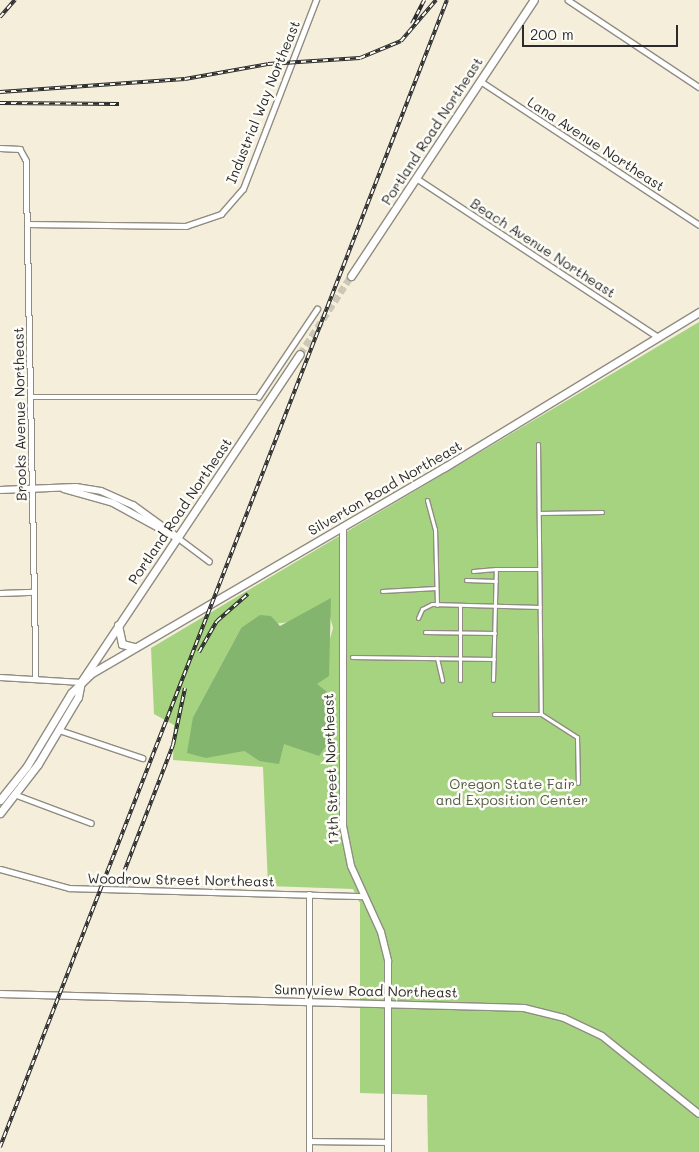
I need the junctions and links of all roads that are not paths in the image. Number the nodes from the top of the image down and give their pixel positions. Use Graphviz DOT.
graph roads {
  1 [pos="316,0"];
  2 [pos="534,0"];
  3 [pos="568,0"];
  4 [pos="480,81"];
  5 [pos="699,87"];
  6 [pos="0,148"];
  7 [pos="416,178"];
  8 [pos="27,224"];
  9 [pos="699,225"];
  10 [pos="351,276"];
  11 [pos="316,310"];
  12 [pos="699,312"];
  13 [pos="658,337"];
  14 [pos="300,354"];
  15 [pos="30,397"];
  16 [pos="538,444"];
  17 [pos="0,490"];
  18 [pos="32,490"];
  19 [pos="427,500"];
  20 [pos="602,512"];
  21 [pos="539,513"];
  22 [pos="343,528"];
  23 [pos="177,537"];
  24 [pos="209,561"];
  25 [pos="496,569"];
  26 [pos="539,569"];
  27 [pos="473,571"];
  28 [pos="466,580"];
  29 [pos="496,581"];
  30 [pos="436,588"];
  31 [pos="382,591"];
  32 [pos="34,592"];
  33 [pos="0,593"];
  34 [pos="437,604"];
  35 [pos="460,605"];
  36 [pos="496,607"];
  37 [pos="540,607"];
  38 [pos="418,618"];
  39 [pos="118,625"];
  40 [pos="425,632"];
  41 [pos="460,632"];
  42 [pos="495,633"];
  43 [pos="137,647"];
  44 [pos="352,657"];
  45 [pos="437,658"];
  46 [pos="460,659"];
  47 [pos="494,659"];
  48 [pos="36,676"];
  49 [pos="0,677"];
  50 [pos="442,680"];
  51 [pos="460,680"];
  52 [pos="493,680"];
  53 [pos="81,682"];
  54 [pos="494,714"];
  55 [pos="541,714"];
  56 [pos="59,730"];
  57 [pos="142,758"];
  58 [pos="578,783"];
  59 [pos="9,790"];
  60 [pos="16,796"];
  61 [pos="0,800"];
  62 [pos="0,813"];
  63 [pos="91,823"];
  64 [pos="0,869"];
  65 [pos="309,894"];
  66 [pos="364,896"];
  67 [pos="0,994"];
  68 [pos="309,1003"];
  69 [pos="390,1004"];
  70 [pos="699,1114"];
  71 [pos="309,1141"];
  72 [pos="388,1142"];
  73 [pos="309,1152"];
  74 [pos="388,1152"];
  1 -- 8 [label="street, Industrial Way Northeast"];
  2 -- 4 [label="main road, Portland Road Northeast"];
  3 -- 5 [label="street"];
  4 -- 7 [label="main road, Portland Road Northeast"];
  4 -- 9 [label="street, Lana Avenue Northeast"];
  6 -- 8 [label="street, Brooks Avenue Northeast"];
  7 -- 10 [label="main road, Portland Road Northeast"];
  7 -- 13 [label="street, Beach Avenue Northeast"];
  8 -- 15 [label="street, Brooks Avenue Northeast"];
  11 -- 15 [label="street"];
  12 -- 13 [label="main road, Silverton Road Northeast"];
  13 -- 22 [label="main road, Silverton Road Northeast"];
  14 -- 23 [label="main road, Portland Road Northeast"];
  15 -- 18 [label="street, Brooks Avenue Northeast"];
  16 -- 21 [label="street"];
  17 -- 18 [label="main road"];
  18 -- 23 [label="main road"];
  18 -- 32 [label="street, Brooks Avenue Northeast"];
  19 -- 30 [label="street"];
  20 -- 21 [label="street"];
  21 -- 26 [label="street"];
  22 -- 43 [label="main road, Silverton Road Northeast"];
  22 -- 66 [label="main road, 17th Street Northeast"];
  23 -- 24 [label="street"];
  23 -- 39 [label="main road, Portland Road Northeast"];
  25 -- 26 [label="street"];
  25 -- 27 [label="street"];
  25 -- 29 [label="street"];
  26 -- 37 [label="street"];
  28 -- 29 [label="street"];
  29 -- 36 [label="street"];
  30 -- 31 [label="street"];
  30 -- 34 [label="street"];
  32 -- 33 [label="street"];
  32 -- 48 [label="street, Brooks Avenue Northeast"];
  34 -- 35 [label="street"];
  34 -- 38 [label="street"];
  35 -- 36 [label="street"];
  35 -- 41 [label="street"];
  36 -- 37 [label="street"];
  36 -- 42 [label="street"];
  37 -- 55 [label="street"];
  39 -- 43 [label="main road"];
  39 -- 53 [label="main road, Portland Road Northeast"];
  40 -- 41 [label="street"];
  41 -- 42 [label="street"];
  41 -- 46 [label="street"];
  42 -- 47 [label="street"];
  43 -- 53 [label="main road, Silverton Road Northeast"];
  44 -- 45 [label="street"];
  45 -- 46 [label="street"];
  45 -- 50 [label="street"];
  46 -- 47 [label="street"];
  46 -- 51 [label="street"];
  47 -- 52 [label="street"];
  48 -- 49 [label="street"];
  48 -- 53 [label="street"];
  53 -- 56 [label="main road"];
  53 -- 59 [label="main road"];
  54 -- 55 [label="street"];
  55 -- 58 [label="street"];
  56 -- 57 [label="street"];
  56 -- 60 [label="main road"];
  59 -- 60 [label="street"];
  59 -- 61 [label="main road"];
  60 -- 62 [label="main road"];
  60 -- 63 [label="street"];
  64 -- 65 [label="street, Woodrow Street Northeast"];
  65 -- 66 [label="street, Woodrow Street Northeast"];
  65 -- 68 [label="street"];
  66 -- 69 [label="main road, 17th Street Northeast"];
  67 -- 68 [label="main road, Sunnyview Road Northeast"];
  68 -- 69 [label="main road, Sunnyview Road Northeast"];
  68 -- 71 [label="street"];
  69 -- 70 [label="main road, Sunnyview Road Northeast"];
  69 -- 72 [label="main road, 17th Street Northeast"];
  71 -- 72 [label="street"];
  71 -- 73 [label="street"];
  72 -- 74 [label="main road, 17th Street Northeast"];
}
